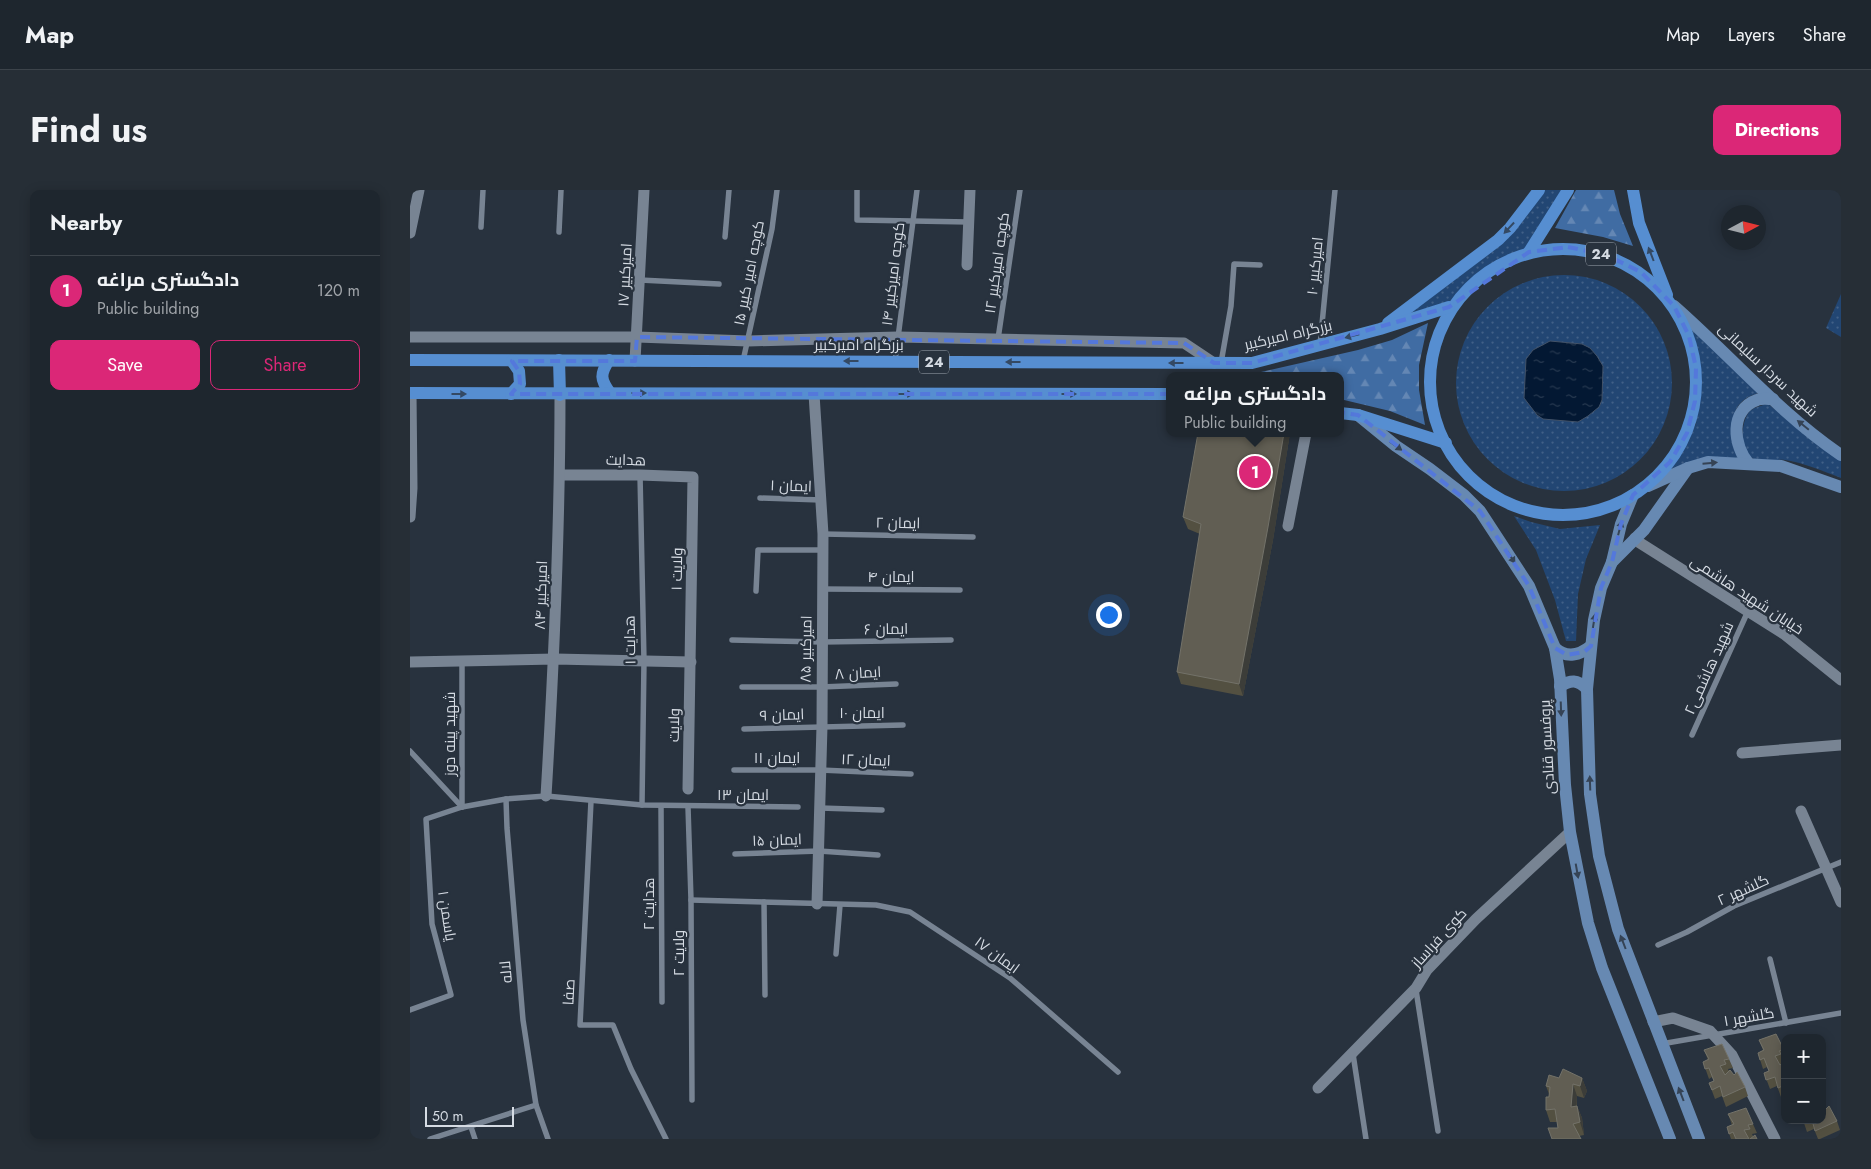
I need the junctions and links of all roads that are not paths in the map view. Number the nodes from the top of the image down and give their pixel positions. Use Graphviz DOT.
graph roads {
  1 [pos="419,190"];
  2 [pos="483,190"];
  3 [pos="561,190"];
  4 [pos="644,190"];
  5 [pos="728,190"];
  6 [pos="777,190"];
  7 [pos="857,190"];
  8 [pos="917,190"];
  9 [pos="970,190"];
  10 [pos="1020,190"];
  11 [pos="1335,190"];
  12 [pos="1539,190"];
  13 [pos="1568,190"];
  14 [pos="1633,190"];
  15 [pos="913,221"];
  16 [pos="968,222"];
  17 [pos="482,227"];
  18 [pos="559,232"];
  19 [pos="410,233"];
  20 [pos="725,237"];
  21 [pos="1529,252"];
  22 [pos="967,265"];
  23 [pos="1260,265"];
  24 [pos="640,280"];
  25 [pos="719,284"];
  26 [pos="1671,303"];
  27 [pos="1449,307"];
  28 [pos="1380,329"];
  29 [pos="898,337"];
  30 [pos="410,338"];
  31 [pos="637,338"];
  32 [pos="998,339"];
  33 [pos="748,341"];
  34 [pos="1320,345"];
  35 [pos="410,360"];
  36 [pos="559,360"];
  37 [pos="609,360"];
  38 [pos="512,361"];
  39 [pos="635,361"];
  40 [pos="743,361"];
  41 [pos="894,362"];
  42 [pos="1217,363"];
  43 [pos="610,393"];
  44 [pos="411,394"];
  45 [pos="512,394"];
  46 [pos="814,394"];
  47 [pos="1166,394"];
  48 [pos="560,395"];
  49 [pos="1773,399"];
  50 [pos="1344,413"];
  51 [pos="1358,415"];
  52 [pos="1305,437"];
  53 [pos="1446,443"];
  54 [pos="1841,456"];
  55 [pos="1749,464"];
  56 [pos="1688,468"];
  57 [pos="560,475"];
  58 [pos="640,475"];
  59 [pos="693,477"];
  60 [pos="1648,486"];
  61 [pos="1841,487"];
  62 [pos="1634,495"];
  63 [pos="760,498"];
  64 [pos="820,500"];
  65 [pos="410,517"];
  66 [pos="1288,526"];
  67 [pos="823,534"];
  68 [pos="973,537"];
  69 [pos="1635,538"];
  70 [pos="823,550"];
  71 [pos="1612,562"];
  72 [pos="822,589"];
  73 [pos="960,590"];
  74 [pos="756,591"];
  75 [pos="1748,612"];
  76 [pos="732,640"];
  77 [pos="951,640"];
  78 [pos="822,642"];
  79 [pos="1591,646"];
  80 [pos="1555,648"];
  81 [pos="554,659"];
  82 [pos="462,661"];
  83 [pos="644,661"];
  84 [pos="410,662"];
  85 [pos="691,662"];
  86 [pos="1841,680"];
  87 [pos="896,684"];
  88 [pos="1560,686"];
  89 [pos="742,687"];
  90 [pos="821,687"];
  91 [pos="1587,688"];
  92 [pos="822,726"];
  93 [pos="903,726"];
  94 [pos="744,729"];
  95 [pos="1692,735"];
  96 [pos="1841,745"];
  97 [pos="410,751"];
  98 [pos="1742,753"];
  99 [pos="734,770"];
  100 [pos="820,770"];
  101 [pos="911,774"];
  102 [pos="688,789"];
  103 [pos="546,796"];
  104 [pos="506,799"];
  105 [pos="591,801"];
  106 [pos="642,805"];
  107 [pos="661,806"];
  108 [pos="462,807"];
  109 [pos="688,807"];
  110 [pos="798,808"];
  111 [pos="820,808"];
  112 [pos="882,810"];
  113 [pos="1800,811"];
  114 [pos="1570,832"];
  115 [pos="819,851"];
  116 [pos="735,854"];
  117 [pos="878,855"];
  118 [pos="1841,862"];
  119 [pos="1826,868"];
  120 [pos="691,900"];
  121 [pos="764,902"];
  122 [pos="1841,902"];
  123 [pos="817,904"];
  124 [pos="840,905"];
  125 [pos="1658,944"];
  126 [pos="836,954"];
  127 [pos="1770,959"];
  128 [pos="1416,988"];
  129 [pos="765,995"];
  130 [pos="662,1002"];
  131 [pos="410,1010"];
  132 [pos="1841,1014"];
  133 [pos="1653,1022"];
  134 [pos="1786,1023"];
  135 [pos="1661,1044"];
  136 [pos="1353,1052"];
  137 [pos="1118,1072"];
  138 [pos="1318,1088"];
  139 [pos="692,1100"];
  140 [pos="536,1106"];
  141 [pos="471,1127"];
  142 [pos="1438,1131"];
  143 [pos="430,1139"];
  144 [pos="475,1139"];
  145 [pos="548,1139"];
  146 [pos="666,1139"];
  147 [pos="1366,1139"];
  148 [pos="1670,1139"];
  149 [pos="1699,1139"];
  150 [pos="1775,1139"];
  1 -- 19 [label="street"];
  2 -- 17 [label="lane"];
  3 -- 18 [label="lane"];
  4 -- 24 [label="street, امیرکبیر ۱۷"];
  5 -- 20 [label="lane"];
  6 -- 33 [label="lane, کوچه امیر کبیر ۱۵"];
  7 -- 15 [label="lane"];
  8 -- 15 [label="lane, کوچه امیرکبیر ۱۴"];
  9 -- 16 [label="street"];
  10 -- 32 [label="lane, کوچه امیرکبیر ۱۲"];
  11 -- 34 [label="lane, امیرکبیر ۱۰"];
  12 -- 28 [label="main road, 24, one-way"];
  13 -- 21 [label="main road"];
  26 -- 14 [label="main road, 24, one-way"];
  15 -- 16 [label="lane"];
  15 -- 29 [label="lane, کوچه امیرکبیر ۱۴"];
  16 -- 22 [label="street"];
  21 -- 26 [label="main road, 24"];
  21 -- 27 [label="main road, 24"];
  23 -- 42 [label="lane"];
  24 -- 25 [label="lane"];
  24 -- 31 [label="street, امیرکبیر ۱۷"];
  26 -- 49 [label="main road, شهید سردار سلیمانی"];
  26 -- 60 [label="main road, 24"];
  27 -- 28 [label="main road, بزرگراه امیرکبیر / 24"];
  27 -- 53 [label="main road, 24"];
  28 -- 34 [label="main road, بزرگراه امیرکبیر / 24, one-way"];
  29 -- 32 [label="street"];
  29 -- 33 [label="street"];
  29 -- 41 [label="lane, کوچه امیرکبیر ۱۴"];
  30 -- 31 [label="street"];
  31 -- 33 [label="street"];
  31 -- 39 [label="street, امیرکبیر ۱۷"];
  32 -- 42 [label="street"];
  33 -- 40 [label="lane, کوچه امیر کبیر ۱۵"];
  34 -- 42 [label="main road, بزرگراه امیرکبیر / 24"];
  35 -- 38 [label="main road, بزرگراه امیرکبیر / 24"];
  36 -- 37 [label="main road, بزرگراه امیرکبیر / 24"];
  36 -- 38 [label="main road, بزرگراه امیرکبیر / 24"];
  36 -- 48 [label="main road"];
  37 -- 39 [label="main road, بزرگراه امیرکبیر / 24"];
  37 -- 43 [label="main road"];
  38 -- 45 [label="main road"];
  39 -- 40 [label="main road, بزرگراه امیرکبیر / 24"];
  41 -- 40 [label="main road, بزرگراه امیرکبیر / 24, one-way"];
  42 -- 41 [label="main road, بزرگراه امیرکبیر / 24, one-way"];
  43 -- 46 [label="main road, 24, one-way"];
  43 -- 48 [label="main road, 24"];
  44 -- 45 [label="main road, 24, one-way"];
  44 -- 65 [label="street"];
  45 -- 48 [label="main road, 24"];
  46 -- 47 [label="main road, 24, one-way"];
  46 -- 64 [label="street, امیرکبیر ۸۵"];
  48 -- 57 [label="street, امیرکبیر ۸۴"];
  54 -- 49 [label="main road, شهید سردار سلیمانی, one-way"];
  49 -- 55 [label="main road"];
  50 -- 51 [label="main road"];
  51 -- 53 [label="main road"];
  51 -- 80 [label="main road, پروفسور قنادی, one-way"];
  52 -- 66 [label="street"];
  53 -- 62 [label="main road, 24"];
  56 -- 55 [label="main road, one-way"];
  55 -- 61 [label="main road"];
  56 -- 60 [label="main road"];
  56 -- 69 [label="main road"];
  57 -- 58 [label="street, هدایت"];
  57 -- 81 [label="street, امیرکبیر ۸۴"];
  58 -- 59 [label="street, هدایت"];
  58 -- 83 [label="lane, هدایت ۱"];
  59 -- 85 [label="street, ولایت ۱"];
  60 -- 62 [label="main road, 24"];
  71 -- 62 [label="main road, one-way"];
  63 -- 64 [label="lane, ایمان ۱"];
  64 -- 67 [label="street, امیرکبیر ۸۵"];
  67 -- 68 [label="lane, ایمان ۲"];
  67 -- 70 [label="street, امیرکبیر ۸۵"];
  69 -- 71 [label="main road"];
  69 -- 75 [label="street, خیابان شهید هاشمی"];
  70 -- 72 [label="street, امیرکبیر ۸۵"];
  70 -- 74 [label="lane"];
  79 -- 71 [label="main road, one-way"];
  72 -- 73 [label="lane, ایمان ۴"];
  72 -- 78 [label="street, امیرکبیر ۸۵"];
  75 -- 86 [label="street, خیابان شهید هاشمی"];
  75 -- 95 [label="lane, شهید هاشمی۲"];
  76 -- 78 [label="lane, ایمان ۶"];
  77 -- 78 [label="lane, ایمان ۶"];
  78 -- 90 [label="street, امیرکبیر ۸۵"];
  79 -- 80 [label="main road"];
  79 -- 91 [label="main road"];
  80 -- 88 [label="main road, پروفسور قنادی"];
  81 -- 82 [label="street"];
  81 -- 83 [label="street"];
  81 -- 103 [label="street, امیرکبیر ۸۴"];
  82 -- 84 [label="street"];
  82 -- 108 [label="lane, شهید پینه دوز"];
  83 -- 85 [label="street"];
  83 -- 106 [label="lane, هدایت ۱"];
  85 -- 102 [label="street, ولایت"];
  87 -- 90 [label="lane, ایمان ۸"];
  88 -- 91 [label="main road"];
  88 -- 114 [label="main road, پروفسور قنادی, one-way"];
  89 -- 90 [label="lane, ایمان ۸"];
  90 -- 92 [label="street, امیرکبیر ۸۵"];
  133 -- 91 [label="main road, one-way"];
  92 -- 93 [label="lane, ایمان ۱۰"];
  92 -- 94 [label="lane, ایمان ۹"];
  92 -- 100 [label="street, امیرکبیر ۸۵"];
  96 -- 98 [label="street"];
  97 -- 108 [label="lane"];
  99 -- 100 [label="lane, ایمان ۱۱"];
  100 -- 101 [label="lane, ایمان ۱۲"];
  100 -- 111 [label="street, امیرکبیر ۸۵"];
  103 -- 104 [label="lane, ایمان ۱۳"];
  103 -- 105 [label="lane, ایمان ۱۳"];
  104 -- 108 [label="lane, ایمان ۱۳"];
  104 -- 140 [label="lane, لاله"];
  105 -- 106 [label="lane, ایمان ۱۳"];
  105 -- 146 [label="lane, صفا"];
  106 -- 107 [label="lane, ایمان ۱۳"];
  107 -- 109 [label="lane, ایمان ۱۳"];
  107 -- 130 [label="lane, هدایت ۲"];
  108 -- 131 [label="lane, یاسمن ۱"];
  109 -- 110 [label="lane, ایمان ۱۳"];
  109 -- 120 [label="lane, ولایت ۲"];
  111 -- 112 [label="lane"];
  111 -- 115 [label="street, امیرکبیر ۸۵"];
  113 -- 119 [label="street"];
  114 -- 128 [label="street, کوی فراساز"];
  114 -- 148 [label="main road, پروفسور قنادی, one-way"];
  115 -- 116 [label="lane, ایمان ۱۵"];
  115 -- 117 [label="lane, ایمان ۱۵"];
  115 -- 123 [label="street, امیرکبیر ۸۵"];
  118 -- 119 [label="lane, گلشهر ۲"];
  119 -- 122 [label="street"];
  119 -- 125 [label="lane, گلشهر ۲"];
  120 -- 121 [label="lane, ایمان ۱۷"];
  120 -- 139 [label="lane, ولایت ۲"];
  121 -- 123 [label="lane, ایمان ۱۷"];
  121 -- 129 [label="lane"];
  123 -- 124 [label="lane, ایمان ۱۷"];
  124 -- 126 [label="lane"];
  124 -- 137 [label="lane, ایمان ۱۷"];
  127 -- 134 [label="lane"];
  128 -- 136 [label="street"];
  128 -- 142 [label="lane, کوی فراساز"];
  132 -- 134 [label="lane, گلشهر ۱"];
  133 -- 135 [label="main road"];
  133 -- 150 [label="street"];
  134 -- 135 [label="lane, گلشهر ۱"];
  149 -- 135 [label="main road, one-way"];
  136 -- 138 [label="street"];
  136 -- 147 [label="lane"];
  140 -- 141 [label="lane"];
  140 -- 145 [label="lane, لاله"];
  141 -- 143 [label="lane"];
  141 -- 144 [label="lane"];
}
